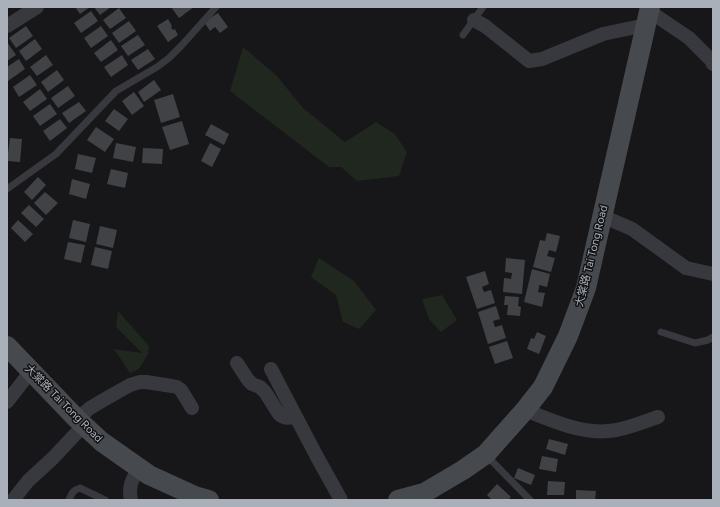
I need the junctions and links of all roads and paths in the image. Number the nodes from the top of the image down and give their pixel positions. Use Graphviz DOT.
graph roads {
  1 [pos="37,7"];
  2 [pos="216,7"];
  3 [pos="484,7"];
  4 [pos="648,14"];
  5 [pos="474,20"];
  6 [pos="7,26"];
  7 [pos="463,35"];
  8 [pos="712,61"];
  9 [pos="7,189"];
  10 [pos="602,216"];
  11 [pos="713,274"];
  12 [pos="661,332"];
  13 [pos="713,337"];
  14 [pos="7,346"];
  15 [pos="237,363"];
  16 [pos="271,369"];
  17 [pos="31,371"];
  18 [pos="7,402"];
  19 [pos="192,408"];
  20 [pos="525,410"];
  21 [pos="296,416"];
  22 [pos="658,417"];
  23 [pos="80,422"];
  24 [pos="486,454"];
  25 [pos="138,468"];
  26 [pos="425,496"];
  27 [pos="12,500"];
  28 [pos="69,500"];
  29 [pos="105,500"];
  30 [pos="131,500"];
  31 [pos="208,500"];
  32 [pos="341,500"];
  33 [pos="398,500"];
  34 [pos="530,500"];
  1 -- 6 [label="street"];
  2 -- 9 [label="lane"];
  3 -- 5 [label="lane"];
  4 -- 5 [label="street"];
  4 -- 8 [label="street"];
  4 -- 10 [label="street, 大棠路 Tai Tong Road"];
  5 -- 7 [label="lane"];
  10 -- 11 [label="street"];
  10 -- 20 [label="street, 大棠路 Tai Tong Road"];
  12 -- 13 [label="lane"];
  14 -- 17 [label="street, 大棠路 Tai Tong Road"];
  15 -- 21 [label="street"];
  16 -- 21 [label="street"];
  17 -- 18 [label="street"];
  17 -- 23 [label="street, 大棠路 Tai Tong Road"];
  19 -- 23 [label="street"];
  20 -- 22 [label="street"];
  20 -- 24 [label="street, 大棠路 Tai Tong Road"];
  21 -- 32 [label="street"];
  23 -- 25 [label="street, 大棠路 Tai Tong Road"];
  23 -- 27 [label="street"];
  24 -- 26 [label="street, 大棠路 Tai Tong Road"];
  24 -- 34 [label="lane"];
  25 -- 30 [label="street"];
  25 -- 31 [label="street, 大棠路 Tai Tong Road"];
  26 -- 33 [label="street, 大棠路 Tai Tong Road"];
  28 -- 29 [label="lane"];
}
